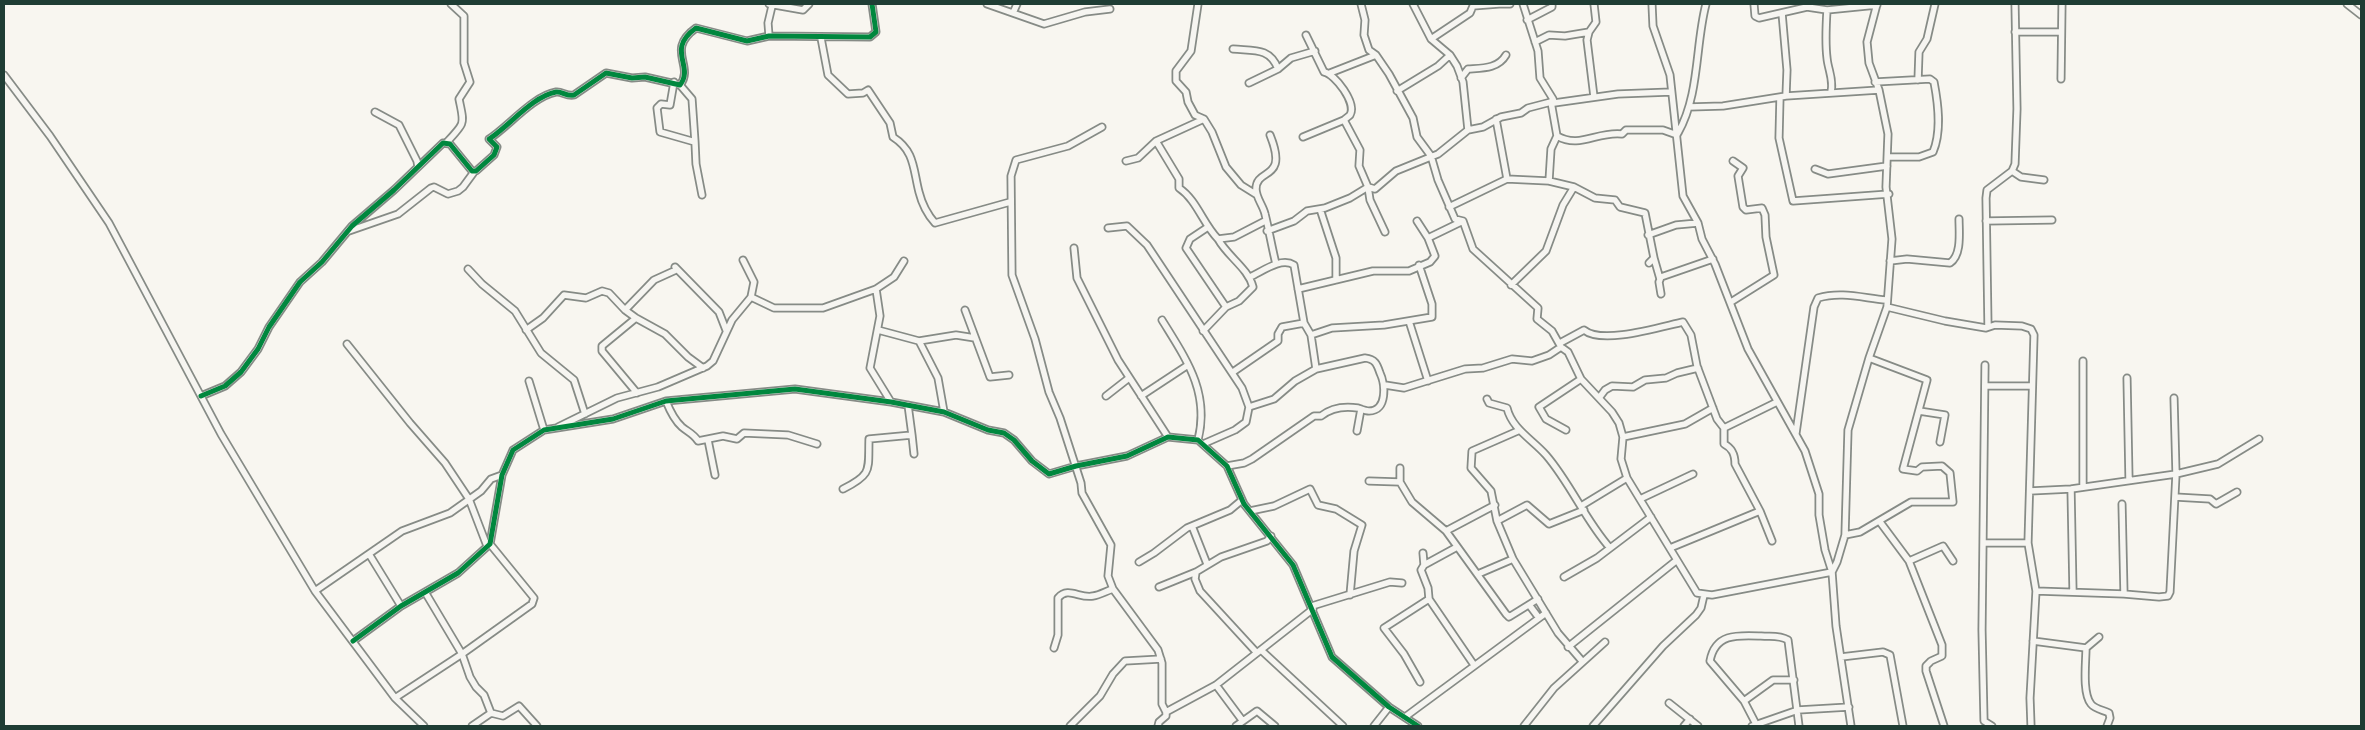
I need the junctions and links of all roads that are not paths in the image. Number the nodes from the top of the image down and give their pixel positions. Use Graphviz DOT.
graph roads {
  1 [pos="451,4"];
  2 [pos="809,4"];
  3 [pos="872,4"];
  4 [pos="987,4"];
  5 [pos="1017,4"];
  6 [pos="1198,4"];
  7 [pos="1361,4"];
  8 [pos="1412,4"];
  9 [pos="1499,4"];
  10 [pos="1510,4"];
  11 [pos="1522,4"];
  12 [pos="1552,4"];
  13 [pos="1594,4"];
  14 [pos="1652,4"];
  15 [pos="1706,4"];
  16 [pos="1754,4"];
  17 [pos="1877,4"];
  18 [pos="1935,4"];
  19 [pos="2015,4"];
  20 [pos="2062,4"];
  21 [pos="2347,4"];
  22 [pos="770,5"];
  23 [pos="1807,5"];
  24 [pos="1837,6"];
  25 [pos="1110,9"];
  26 [pos="1827,10"];
  27 [pos="1013,13"];
  28 [pos="1782,14"];
  29 [pos="2361,15"];
  30 [pos="1527,20"];
  31 [pos="1589,32"];
  32 [pos="2015,32"];
  33 [pos="2061,32"];
  34 [pos="1306,35"];
  35 [pos="769,36"];
  36 [pos="821,38"];
  37 [pos="1431,39"];
  38 [pos="1535,42"];
  39 [pos="1233,49"];
  40 [pos="1315,51"];
  41 [pos="1376,55"];
  42 [pos="1450,55"];
  43 [pos="1506,55"];
  44 [pos="1278,68"];
  45 [pos="1330,73"];
  46 [pos="4,75"];
  47 [pos="1461,78"];
  48 [pos="2061,79"];
  49 [pos="1918,80"];
  50 [pos="674,82"];
  51 [pos="1875,82"];
  52 [pos="1249,83"];
  53 [pos="680,84"];
  54 [pos="1879,90"];
  55 [pos="1397,91"];
  56 [pos="1671,92"];
  57 [pos="1831,92"];
  58 [pos="1783,96"];
  59 [pos="1594,97"];
  60 [pos="1552,101"];
  61 [pos="1689,107"];
  62 [pos="376,112"];
  63 [pos="1204,119"];
  64 [pos="1496,119"];
  65 [pos="1344,120"];
  66 [pos="1102,127"];
  67 [pos="1468,130"];
  68 [pos="1677,134"];
  69 [pos="1270,135"];
  70 [pos="1557,136"];
  71 [pos="1303,137"];
  72 [pos="1156,141"];
  73 [pos="446,142"];
  74 [pos="696,142"];
  75 [pos="1431,156"];
  76 [pos="1888,157"];
  77 [pos="1126,161"];
  78 [pos="1733,161"];
  79 [pos="419,163"];
  80 [pos="1887,166"];
  81 [pos="1815,169"];
  82 [pos="2012,171"];
  83 [pos="474,172"];
  84 [pos="1507,179"];
  85 [pos="2044,180"];
  86 [pos="1549,181"];
  87 [pos="1368,187"];
  88 [pos="1574,187"];
  89 [pos="1888,194"];
  90 [pos="702,195"];
  91 [pos="1257,195"];
  92 [pos="1010,202"];
  93 [pos="1449,207"];
  94 [pos="1320,208"];
  95 [pos="1959,219"];
  96 [pos="1265,220"];
  97 [pos="1417,220"];
  98 [pos="2052,220"];
  99 [pos="1463,221"];
  100 [pos="1986,221"];
  101 [pos="1698,222"];
  102 [pos="1208,227"];
  103 [pos="1108,228"];
  104 [pos="349,231"];
  105 [pos="1267,232"];
  106 [pos="1385,232"];
  107 [pos="1648,235"];
  108 [pos="1428,238"];
  109 [pos="1218,239"];
  110 [pos="1074,248"];
  111 [pos="1712,259"];
  112 [pos="743,260"];
  113 [pos="904,261"];
  114 [pos="1890,262"];
  115 [pos="1276,264"];
  116 [pos="1419,265"];
  117 [pos="468,269"];
  118 [pos="1250,277"];
  119 [pos="1660,279"];
  120 [pos="1336,280"];
  121 [pos="1511,285"];
  122 [pos="1298,289"];
  123 [pos="876,290"];
  124 [pos="1661,294"];
  125 [pos="751,297"];
  126 [pos="1731,302"];
  127 [pos="1886,303"];
  128 [pos="1226,307"];
  129 [pos="625,310"];
  130 [pos="965,310"];
  131 [pos="636,318"];
  132 [pos="1162,320"];
  133 [pos="1409,320"];
  134 [pos="1304,323"];
  135 [pos="1988,327"];
  136 [pos="526,330"];
  137 [pos="726,330"];
  138 [pos="878,330"];
  139 [pos="1203,331"];
  140 [pos="1311,335"];
  141 [pos="975,338"];
  142 [pos="919,341"];
  143 [pos="347,344"];
  144 [pos="1560,345"];
  145 [pos="1869,358"];
  146 [pos="2083,361"];
  147 [pos="1188,365"];
  148 [pos="1985,365"];
  149 [pos="703,368"];
  150 [pos="1698,368"];
  151 [pos="1316,369"];
  152 [pos="1233,372"];
  153 [pos="1009,375"];
  154 [pos="1129,378"];
  155 [pos="2126,378"];
  156 [pos="1581,379"];
  157 [pos="1428,381"];
  158 [pos="529,382"];
  159 [pos="1385,385"];
  160 [pos="1986,386"];
  161 [pos="2032,386"];
  162 [pos="637,393"];
  163 [pos="202,396"];
  164 [pos="1106,396"];
  165 [pos="1141,396"];
  166 [pos="1599,398"];
  167 [pos="2174,398"];
  168 [pos="1487,399"];
  169 [pos="666,401"];
  170 [pos="891,402"];
  171 [pos="1777,402"];
  172 [pos="908,405"];
  173 [pos="1249,407"];
  174 [pos="1713,408"];
  175 [pos="1361,409"];
  176 [pos="1919,411"];
  177 [pos="944,412"];
  178 [pos="585,414"];
  179 [pos="556,428"];
  180 [pos="1724,428"];
  181 [pos="544,430"];
  182 [pos="1520,430"];
  183 [pos="1566,430"];
  184 [pos="1357,431"];
  185 [pos="1796,433"];
  186 [pos="912,435"];
  187 [pos="1168,437"];
  188 [pos="1623,437"];
  189 [pos="2259,439"];
  190 [pos="708,440"];
  191 [pos="1200,442"];
  192 [pos="1940,442"];
  193 [pos="817,444"];
  194 [pos="914,454"];
  195 [pos="1076,466"];
  196 [pos="1228,466"];
  197 [pos="1400,468"];
  198 [pos="1693,474"];
  199 [pos="2176,474"];
  200 [pos="502,475"];
  201 [pos="715,475"];
  202 [pos="1627,478"];
  203 [pos="2130,479"];
  204 [pos="1369,481"];
  205 [pos="1400,482"];
  206 [pos="2083,487"];
  207 [pos="844,489"];
  208 [pos="2071,489"];
  209 [pos="2030,491"];
  210 [pos="2237,492"];
  211 [pos="2175,497"];
  212 [pos="469,499"];
  213 [pos="1640,499"];
  214 [pos="1242,500"];
  215 [pos="2122,504"];
  216 [pos="1494,505"];
  217 [pos="1583,508"];
  218 [pos="1250,511"];
  219 [pos="1760,511"];
  220 [pos="1651,517"];
  221 [pos="1497,521"];
  222 [pos="1880,522"];
  223 [pos="1192,526"];
  224 [pos="1446,531"];
  225 [pos="1845,534"];
  226 [pos="1271,536"];
  227 [pos="1772,542"];
  228 [pos="1984,543"];
  229 [pos="2028,543"];
  230 [pos="488,545"];
  231 [pos="1457,546"];
  232 [pos="1610,548"];
  233 [pos="1670,548"];
  234 [pos="1423,553"];
  235 [pos="369,554"];
  236 [pos="1514,559"];
  237 [pos="1677,560"];
  238 [pos="1953,561"];
  239 [pos="1138,562"];
  240 [pos="1909,562"];
  241 [pos="1207,564"];
  242 [pos="1424,566"];
  243 [pos="1196,572"];
  244 [pos="1832,572"];
  245 [pos="1478,574"];
  246 [pos="1564,577"];
  247 [pos="1402,583"];
  248 [pos="1159,587"];
  249 [pos="1112,588"];
  250 [pos="315,591"];
  251 [pos="2036,591"];
  252 [pos="425,592"];
  253 [pos="2073,592"];
  254 [pos="1350,594"];
  255 [pos="2124,594"];
  256 [pos="1704,595"];
  257 [pos="1429,599"];
  258 [pos="1538,599"];
  259 [pos="401,606"];
  260 [pos="1530,606"];
  261 [pos="1313,608"];
  262 [pos="1546,613"];
  263 [pos="1539,618"];
  264 [pos="2099,637"];
  265 [pos="353,641"];
  266 [pos="1605,642"];
  267 [pos="2033,642"];
  268 [pos="1568,647"];
  269 [pos="1054,648"];
  270 [pos="2086,648"];
  271 [pos="1259,651"];
  272 [pos="462,654"];
  273 [pos="1841,658"];
  274 [pos="1161,659"];
  275 [pos="1582,661"];
  276 [pos="1474,665"];
  277 [pos="1794,680"];
  278 [pos="1420,682"];
  279 [pos="1216,685"];
  280 [pos="395,698"];
  281 [pos="1744,701"];
  282 [pos="1669,703"];
  283 [pos="1389,707"];
  284 [pos="1850,707"];
  285 [pos="1798,710"];
  286 [pos="1166,712"];
  287 [pos="491,713"];
  288 [pos="1404,717"];
  289 [pos="1242,720"];
  290 [pos="1690,720"];
  291 [pos="424,726"];
  292 [pos="472,726"];
  293 [pos="537,726"];
  294 [pos="1070,726"];
  295 [pos="1158,726"];
  296 [pos="1236,726"];
  297 [pos="1275,726"];
  298 [pos="1343,726"];
  299 [pos="1374,726"];
  300 [pos="1418,726"];
  301 [pos="1524,726"];
  302 [pos="1593,726"];
  303 [pos="1684,726"];
  304 [pos="1698,726"];
  305 [pos="1755,726"];
  306 [pos="1799,726"];
  307 [pos="1851,726"];
  308 [pos="1903,726"];
  309 [pos="1944,726"];
  310 [pos="1992,726"];
  311 [pos="2031,726"];
  312 [pos="2107,726"];
  1 -- 73 [label="street"];
  2 -- 22 [label="street"];
  3 -- 36 [label="street"];
  4 -- 27 [label="street"];
  5 -- 27 [label="street"];
  6 -- 63 [label="street"];
  7 -- 41 [label="street"];
  8 -- 37 [label="street"];
  9 -- 10 [label="street"];
  9 -- 37 [label="street"];
  11 -- 30 [label="street"];
  12 -- 30 [label="street"];
  13 -- 31 [label="street"];
  14 -- 56 [label="street"];
  15 -- 61 [label="street"];
  16 -- 28 [label="street"];
  17 -- 24 [label="street"];
  17 -- 51 [label="street"];
  18 -- 49 [label="street"];
  19 -- 32 [label="street"];
  20 -- 33 [label="street"];
  21 -- 29 [label="street"];
  22 -- 35 [label="street"];
  23 -- 26 [label="street"];
  23 -- 28 [label="street"];
  24 -- 26 [label="street"];
  25 -- 27 [label="street"];
  26 -- 57 [label="street"];
  28 -- 58 [label="street"];
  30 -- 38 [label="street"];
  31 -- 38 [label="street"];
  31 -- 59 [label="street"];
  32 -- 33 [label="street"];
  32 -- 82 [label="street"];
  33 -- 48 [label="street"];
  34 -- 40 [label="street"];
  35 -- 36 [label="street"];
  35 -- 53 [label="street"];
  36 -- 92 [label="street"];
  37 -- 42 [label="street"];
  38 -- 60 [label="street"];
  39 -- 44 [label="street"];
  40 -- 44 [label="street"];
  40 -- 45 [label="street"];
  41 -- 45 [label="street"];
  41 -- 55 [label="street"];
  42 -- 47 [label="street"];
  42 -- 55 [label="street"];
  43 -- 47 [label="street"];
  44 -- 52 [label="street"];
  45 -- 65 [label="street"];
  46 -- 163 [label="street"];
  47 -- 67 [label="street"];
  49 -- 51 [label="street"];
  49 -- 76 [label="street"];
  50 -- 53 [label="street"];
  50 -- 74 [label="street"];
  50 -- 83 [label="street"];
  51 -- 54 [label="street"];
  53 -- 74 [label="street"];
  54 -- 57 [label="street"];
  54 -- 76 [label="street"];
  55 -- 75 [label="street"];
  56 -- 59 [label="street"];
  56 -- 68 [label="street"];
  57 -- 58 [label="street"];
  58 -- 61 [label="street"];
  58 -- 89 [label="street"];
  59 -- 60 [label="street"];
  60 -- 64 [label="street"];
  60 -- 70 [label="street"];
  61 -- 68 [label="street"];
  62 -- 79 [label="street"];
  63 -- 72 [label="street"];
  63 -- 91 [label="street"];
  64 -- 67 [label="street"];
  64 -- 84 [label="street"];
  65 -- 71 [label="street"];
  65 -- 87 [label="street"];
  66 -- 92 [label="street"];
  67 -- 75 [label="street"];
  68 -- 70 [label="street"];
  68 -- 101 [label="street"];
  69 -- 91 [label="street"];
  70 -- 86 [label="street"];
  72 -- 77 [label="street"];
  72 -- 102 [label="street"];
  73 -- 79 [label="street"];
  73 -- 83 [label="street"];
  74 -- 90 [label="street"];
  75 -- 87 [label="street"];
  75 -- 93 [label="street"];
  76 -- 80 [label="street"];
  78 -- 126 [label="street"];
  79 -- 104 [label="street"];
  80 -- 81 [label="street"];
  80 -- 89 [label="street"];
  82 -- 85 [label="street"];
  82 -- 100 [label="street"];
  83 -- 104 [label="street"];
  84 -- 86 [label="street"];
  84 -- 93 [label="street"];
  86 -- 88 [label="street"];
  87 -- 94 [label="street"];
  87 -- 106 [label="street"];
  88 -- 107 [label="street"];
  88 -- 121 [label="street"];
  89 -- 114 [label="street"];
  91 -- 96 [label="street"];
  92 -- 195 [label="street"];
  93 -- 99 [label="street"];
  94 -- 105 [label="street"];
  94 -- 120 [label="street"];
  95 -- 114 [label="street"];
  96 -- 105 [label="street"];
  96 -- 109 [label="street"];
  97 -- 108 [label="street"];
  98 -- 100 [label="street"];
  99 -- 108 [label="street"];
  99 -- 121 [label="street"];
  100 -- 135 [label="street"];
  101 -- 107 [label="street"];
  101 -- 111 [label="street"];
  102 -- 109 [label="street"];
  102 -- 128 [label="street"];
  103 -- 139 [label="street"];
  104 -- 163 [label="street"];
  105 -- 115 [label="street"];
  107 -- 119 [label="street"];
  108 -- 116 [label="street"];
  109 -- 118 [label="street"];
  110 -- 154 [label="street"];
  111 -- 119 [label="street"];
  111 -- 126 [label="street"];
  112 -- 125 [label="street"];
  113 -- 123 [label="street"];
  114 -- 127 [label="street"];
  115 -- 118 [label="street"];
  115 -- 122 [label="street"];
  116 -- 120 [label="street"];
  116 -- 133 [label="street"];
  117 -- 136 [label="street"];
  118 -- 128 [label="street"];
  119 -- 124 [label="street"];
  120 -- 122 [label="street"];
  121 -- 144 [label="street"];
  122 -- 134 [label="street"];
  123 -- 125 [label="street"];
  123 -- 138 [label="street"];
  125 -- 137 [label="street"];
  126 -- 171 [label="street"];
  127 -- 135 [label="street"];
  127 -- 145 [label="street"];
  127 -- 185 [label="street"];
  128 -- 139 [label="street"];
  129 -- 131 [label="street"];
  129 -- 136 [label="street"];
  129 -- 137 [label="street"];
  130 -- 141 [label="street"];
  131 -- 149 [label="street"];
  131 -- 162 [label="street"];
  132 -- 147 [label="street"];
  133 -- 140 [label="street"];
  133 -- 157 [label="street"];
  134 -- 140 [label="street"];
  134 -- 152 [label="street"];
  135 -- 161 [label="street"];
  136 -- 178 [label="street"];
  137 -- 149 [label="street"];
  138 -- 142 [label="street"];
  138 -- 170 [label="street"];
  139 -- 152 [label="street"];
  140 -- 151 [label="street"];
  141 -- 142 [label="street"];
  141 -- 153 [label="street"];
  142 -- 177 [label="street"];
  143 -- 212 [label="street"];
  144 -- 150 [label="street"];
  144 -- 156 [label="street"];
  144 -- 157 [label="street"];
  145 -- 176 [label="street"];
  145 -- 225 [label="street"];
  146 -- 206 [label="street"];
  147 -- 165 [label="street"];
  147 -- 191 [label="street"];
  148 -- 160 [label="street"];
  149 -- 162 [label="street"];
  150 -- 166 [label="street"];
  150 -- 174 [label="street"];
  151 -- 159 [label="street"];
  151 -- 173 [label="street"];
  152 -- 173 [label="street"];
  154 -- 164 [label="street"];
  154 -- 165 [label="street"];
  155 -- 203 [label="street"];
  156 -- 166 [label="street"];
  156 -- 183 [label="street"];
  157 -- 159 [label="street"];
  158 -- 181 [label="street"];
  159 -- 175 [label="street"];
  160 -- 161 [label="street"];
  160 -- 228 [label="street"];
  161 -- 209 [label="street"];
  162 -- 178 [label="street"];
  163 -- 250 [label="street"];
  165 -- 187 [label="street"];
  166 -- 188 [label="street"];
  167 -- 199 [label="street"];
  168 -- 182 [label="street"];
  169 -- 170 [label="street"];
  169 -- 179 [label="street"];
  169 -- 190 [label="street"];
  170 -- 172 [label="street"];
  171 -- 180 [label="street"];
  171 -- 185 [label="street"];
  172 -- 177 [label="street"];
  172 -- 186 [label="street"];
  173 -- 191 [label="street"];
  174 -- 180 [label="street"];
  174 -- 188 [label="street"];
  175 -- 184 [label="street"];
  175 -- 196 [label="street"];
  176 -- 192 [label="street"];
  176 -- 222 [label="street"];
  177 -- 195 [label="street"];
  178 -- 179 [label="street"];
  179 -- 181 [label="street"];
  180 -- 219 [label="street"];
  181 -- 200 [label="street"];
  182 -- 216 [label="street"];
  182 -- 217 [label="street"];
  185 -- 244 [label="street"];
  186 -- 194 [label="street"];
  186 -- 207 [label="street"];
  187 -- 191 [label="street"];
  187 -- 195 [label="street"];
  188 -- 202 [label="street"];
  189 -- 199 [label="street"];
  190 -- 193 [label="street"];
  190 -- 201 [label="street"];
  191 -- 196 [label="street"];
  195 -- 249 [label="street"];
  196 -- 214 [label="street"];
  197 -- 205 [label="street"];
  198 -- 213 [label="street"];
  199 -- 203 [label="street"];
  199 -- 211 [label="street"];
  200 -- 212 [label="street"];
  200 -- 230 [label="street"];
  202 -- 213 [label="street"];
  202 -- 217 [label="street"];
  203 -- 206 [label="street"];
  204 -- 205 [label="street"];
  205 -- 224 [label="street"];
  206 -- 208 [label="street"];
  208 -- 209 [label="street"];
  208 -- 253 [label="street"];
  209 -- 229 [label="street"];
  210 -- 211 [label="street"];
  211 -- 255 [label="street"];
  212 -- 230 [label="street"];
  212 -- 235 [label="street"];
  213 -- 220 [label="street"];
  214 -- 218 [label="street"];
  214 -- 223 [label="street"];
  215 -- 255 [label="street"];
  216 -- 221 [label="street"];
  216 -- 224 [label="street"];
  217 -- 221 [label="street"];
  217 -- 232 [label="street"];
  218 -- 226 [label="street"];
  218 -- 254 [label="street"];
  219 -- 227 [label="street"];
  219 -- 233 [label="street"];
  220 -- 232 [label="street"];
  220 -- 233 [label="street"];
  221 -- 236 [label="street"];
  222 -- 225 [label="street"];
  222 -- 240 [label="street"];
  223 -- 239 [label="street"];
  223 -- 241 [label="street"];
  224 -- 231 [label="street"];
  225 -- 244 [label="street"];
  226 -- 241 [label="street"];
  226 -- 261 [label="street"];
  228 -- 229 [label="street"];
  228 -- 310 [label="street"];
  229 -- 251 [label="street"];
  230 -- 252 [label="street"];
  230 -- 272 [label="street"];
  231 -- 242 [label="street"];
  231 -- 245 [label="street"];
  232 -- 246 [label="street"];
  233 -- 237 [label="street"];
  234 -- 242 [label="street"];
  235 -- 250 [label="street"];
  235 -- 259 [label="street"];
  236 -- 245 [label="street"];
  236 -- 258 [label="street"];
  237 -- 256 [label="street"];
  237 -- 268 [label="street"];
  238 -- 240 [label="street"];
  240 -- 309 [label="street"];
  241 -- 243 [label="street"];
  242 -- 257 [label="street"];
  243 -- 248 [label="street"];
  243 -- 271 [label="street"];
  244 -- 256 [label="street"];
  244 -- 273 [label="street"];
  245 -- 260 [label="street"];
  247 -- 254 [label="street"];
  249 -- 269 [label="street"];
  249 -- 274 [label="street"];
  250 -- 265 [label="street"];
  251 -- 253 [label="street"];
  251 -- 267 [label="street"];
  252 -- 259 [label="street"];
  252 -- 272 [label="street"];
  253 -- 255 [label="street"];
  254 -- 261 [label="street"];
  256 -- 302 [label="street"];
  257 -- 276 [label="street"];
  257 -- 278 [label="street"];
  258 -- 260 [label="street"];
  258 -- 262 [label="street"];
  259 -- 265 [label="street"];
  260 -- 263 [label="street"];
  261 -- 271 [label="street"];
  261 -- 283 [label="street"];
  262 -- 263 [label="street"];
  262 -- 268 [label="street"];
  263 -- 276 [label="street"];
  264 -- 270 [label="street"];
  265 -- 280 [label="street"];
  266 -- 275 [label="street"];
  267 -- 270 [label="street"];
  267 -- 311 [label="street"];
  268 -- 275 [label="street"];
  270 -- 312 [label="street"];
  271 -- 279 [label="street"];
  271 -- 298 [label="street"];
  272 -- 280 [label="street"];
  272 -- 287 [label="street"];
  273 -- 284 [label="street"];
  273 -- 308 [label="street"];
  274 -- 286 [label="street"];
  274 -- 294 [label="street"];
  275 -- 301 [label="street"];
  276 -- 288 [label="street"];
  277 -- 281 [label="street"];
  277 -- 281 [label="street"];
  277 -- 285 [label="street"];
  279 -- 286 [label="street"];
  279 -- 289 [label="street"];
  280 -- 291 [label="street"];
  281 -- 305 [label="street"];
  282 -- 290 [label="street"];
  283 -- 288 [label="street"];
  283 -- 299 [label="street"];
  284 -- 285 [label="street"];
  284 -- 307 [label="street"];
  285 -- 305 [label="street"];
  285 -- 306 [label="street"];
  286 -- 295 [label="street"];
  287 -- 292 [label="street"];
  287 -- 293 [label="street"];
  288 -- 300 [label="street"];
  289 -- 296 [label="street"];
  289 -- 297 [label="street"];
  290 -- 303 [label="street"];
  290 -- 304 [label="street"];
}
